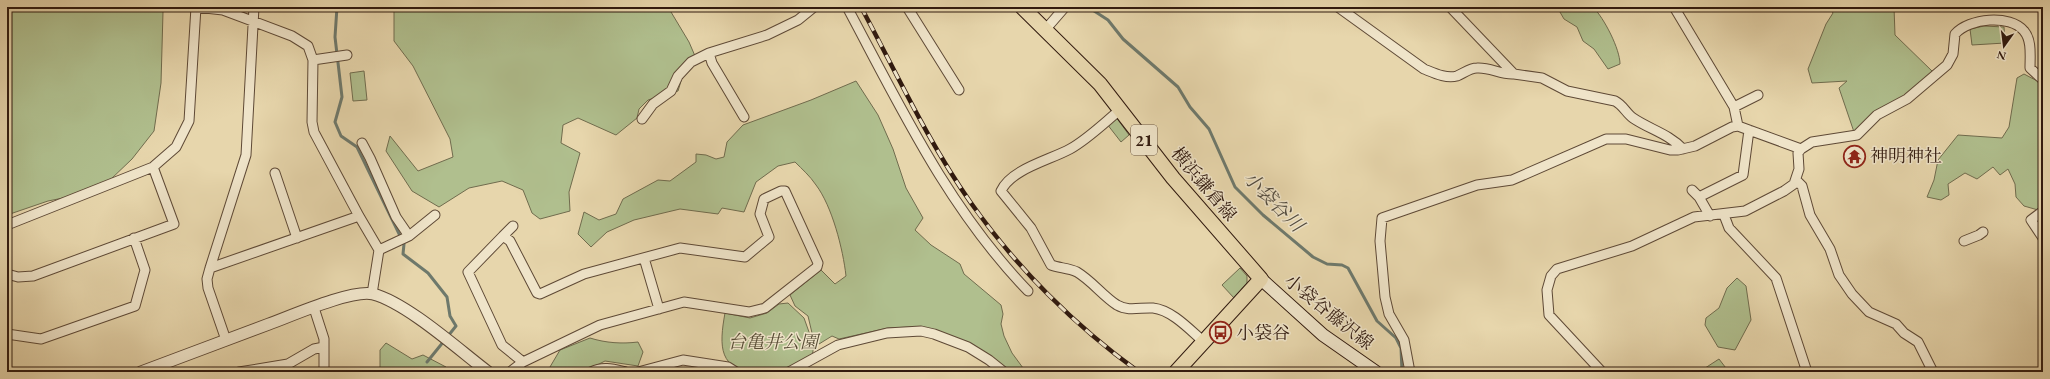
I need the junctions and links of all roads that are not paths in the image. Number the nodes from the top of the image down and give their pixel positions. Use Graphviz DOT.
graph roads {
  1 [pos="196,7"];
  2 [pos="254,7"];
  3 [pos="814,7"];
  4 [pos="847,7"];
  5 [pos="907,7"];
  6 [pos="1022,7"];
  7 [pos="1066,7"];
  8 [pos="1338,7"];
  9 [pos="1450,7"];
  10 [pos="1674,7"];
  11 [pos="254,20"];
  12 [pos="1045,30"];
  13 [pos="709,53"];
  14 [pos="347,55"];
  15 [pos="314,60"];
  16 [pos="1514,74"];
  17 [pos="2043,80"];
  18 [pos="959,90"];
  19 [pos="1758,95"];
  20 [pos="1734,107"];
  21 [pos="1121,109"];
  22 [pos="744,117"];
  23 [pos="642,119"];
  24 [pos="1738,126"];
  25 [pos="1749,130"];
  26 [pos="362,143"];
  27 [pos="1683,149"];
  28 [pos="1801,149"];
  29 [pos="153,167"];
  30 [pos="275,173"];
  31 [pos="1796,180"];
  32 [pos="2043,211"];
  33 [pos="435,215"];
  34 [pos="1724,215"];
  35 [pos="359,216"];
  36 [pos="1710,216"];
  37 [pos="7,225"];
  38 [pos="513,226"];
  39 [pos="1983,232"];
  40 [pos="409,236"];
  41 [pos="503,236"];
  42 [pos="134,238"];
  43 [pos="297,238"];
  44 [pos="2043,238"];
  45 [pos="1964,241"];
  46 [pos="379,250"];
  47 [pos="644,258"];
  48 [pos="210,268"];
  49 [pos="7,274"];
  50 [pos="1261,279"];
  51 [pos="1028,291"];
  52 [pos="372,294"];
  53 [pos="314,308"];
  54 [pos="659,309"];
  55 [pos="7,334"];
  56 [pos="226,340"];
  57 [pos="1204,342"];
  58 [pos="324,347"];
  59 [pos="523,362"];
  60 [pos="157,369"];
  61 [pos="141,372"];
  62 [pos="239,372"];
  63 [pos="324,372"];
  64 [pos="488,372"];
  65 [pos="510,372"];
  66 [pos="591,372"];
  67 [pos="626,372"];
  68 [pos="638,372"];
  69 [pos="736,372"];
  70 [pos="790,372"];
  71 [pos="1004,372"];
  72 [pos="1176,372"];
  73 [pos="1376,372"];
  74 [pos="1410,372"];
  75 [pos="1602,372"];
  76 [pos="1807,372"];
  77 [pos="1933,372"];
  1 -- 11 [label="street"];
  1 -- 29 [label="street"];
  2 -- 11 [label="street"];
  3 -- 13 [label="street"];
  4 -- 51 [label="street"];
  5 -- 18 [label="street"];
  6 -- 12 [label="main road, 横浜鎌倉線 / 21"];
  7 -- 12 [label="street"];
  8 -- 16 [label="street"];
  9 -- 16 [label="street"];
  10 -- 20 [label="street"];
  11 -- 15 [label="street"];
  11 -- 48 [label="street"];
  12 -- 21 [label="main road, 横浜鎌倉線 / 21"];
  13 -- 22 [label="street"];
  13 -- 23 [label="street"];
  14 -- 15 [label="street"];
  15 -- 35 [label="street"];
  16 -- 27 [label="street"];
  17 -- 28 [label="street"];
  19 -- 20 [label="street"];
  20 -- 24 [label="street"];
  21 -- 50 [label="main road, 横浜鎌倉線 / 21"];
  21 -- 57 [label="street"];
  24 -- 25 [label="street"];
  24 -- 27 [label="street"];
  25 -- 28 [label="street"];
  25 -- 36 [label="street"];
  26 -- 40 [label="street"];
  27 -- 74 [label="street"];
  28 -- 31 [label="street"];
  29 -- 37 [label="street"];
  29 -- 42 [label="street"];
  30 -- 43 [label="street"];
  31 -- 34 [label="street"];
  31 -- 77 [label="street"];
  32 -- 44 [label="street"];
  33 -- 40 [label="street"];
  34 -- 36 [label="street"];
  34 -- 76 [label="street"];
  35 -- 43 [label="street"];
  35 -- 46 [label="street"];
  36 -- 75 [label="street"];
  38 -- 41 [label="street"];
  39 -- 45 [label="street"];
  40 -- 46 [label="street"];
  41 -- 47 [label="street"];
  41 -- 59 [label="street"];
  42 -- 49 [label="street"];
  42 -- 55 [label="street"];
  43 -- 48 [label="street"];
  46 -- 52 [label="street"];
  47 -- 54 [label="street"];
  47 -- 54 [label="street"];
  48 -- 56 [label="street"];
  50 -- 57 [label="main road"];
  50 -- 73 [label="main road, 小袋谷藤沢線"];
  52 -- 53 [label="street"];
  52 -- 64 [label="street"];
  53 -- 56 [label="street"];
  53 -- 58 [label="street"];
  54 -- 59 [label="street"];
  56 -- 60 [label="street"];
  57 -- 72 [label="main road"];
  58 -- 62 [label="street"];
  58 -- 63 [label="street"];
  59 -- 65 [label="street"];
  60 -- 61 [label="street"];
  66 -- 67 [label="street"];
  68 -- 69 [label="street"];
  70 -- 71 [label="street"];
}
